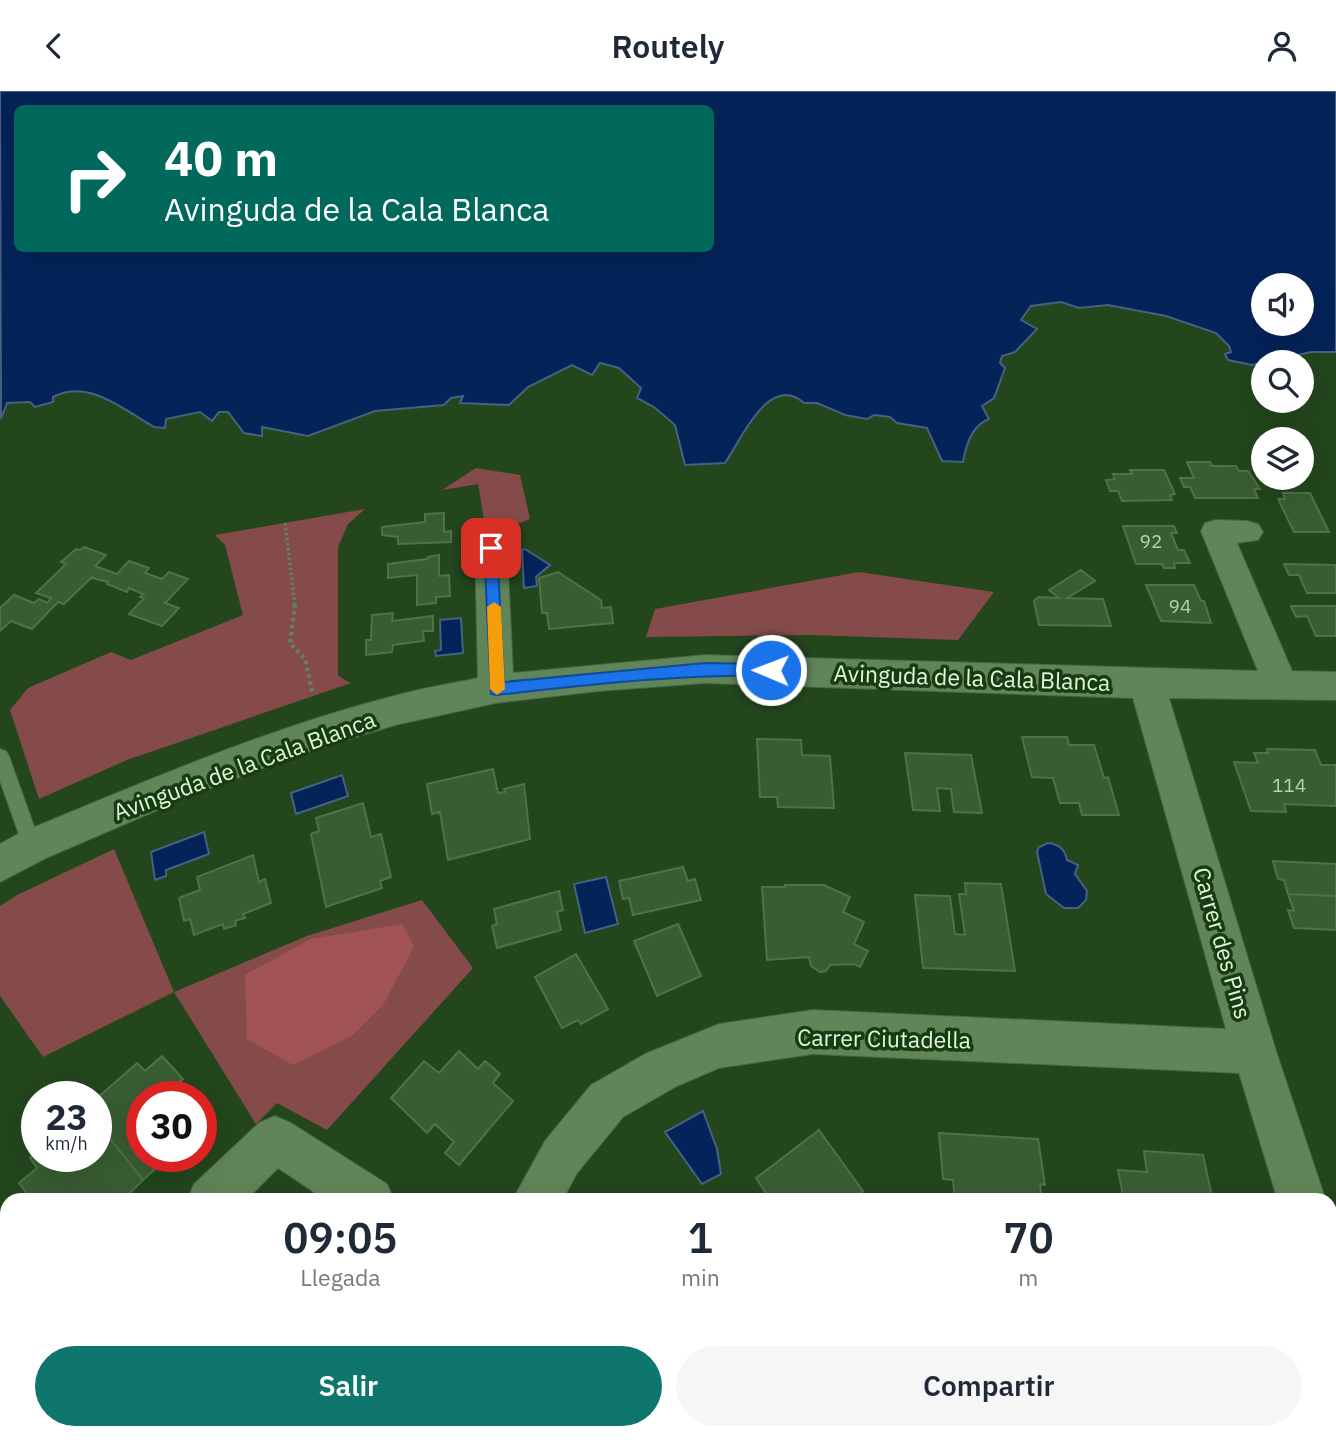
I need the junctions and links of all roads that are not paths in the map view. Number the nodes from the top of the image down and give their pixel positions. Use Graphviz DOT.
graph roads {
  1 [pos="1247,533"];
  2 [pos="491,548"];
  3 [pos="1147,684"];
  4 [pos="1281,685"];
  5 [pos="1336,686"];
  6 [pos="496,689"];
  7 [pos="0,756"];
  8 [pos="32,846"];
  9 [pos="0,864"];
  10 [pos="1254,1051"];
  11 [pos="219,1193"];
  12 [pos="358,1193"];
  13 [pos="541,1193"];
  14 [pos="1300,1193"];
  1 -- 4 [label="street"];
  2 -- 6 [label="street"];
  3 -- 4 [label="street, Avinguda de la Cala Blanca"];
  3 -- 6 [label="street, Avinguda de la Cala Blanca"];
  3 -- 10 [label="street, Carrer des Pins"];
  4 -- 5 [label="street, Avinguda de la Cala Blanca"];
  6 -- 8 [label="street, Avinguda de la Cala Blanca"];
  7 -- 8 [label="lane"];
  8 -- 9 [label="street, Avinguda de la Cala Blanca"];
  10 -- 13 [label="street, Carrer Ciutadella"];
  10 -- 14 [label="street, Carrer des Pins"];
  11 -- 12 [label="street"];
}
